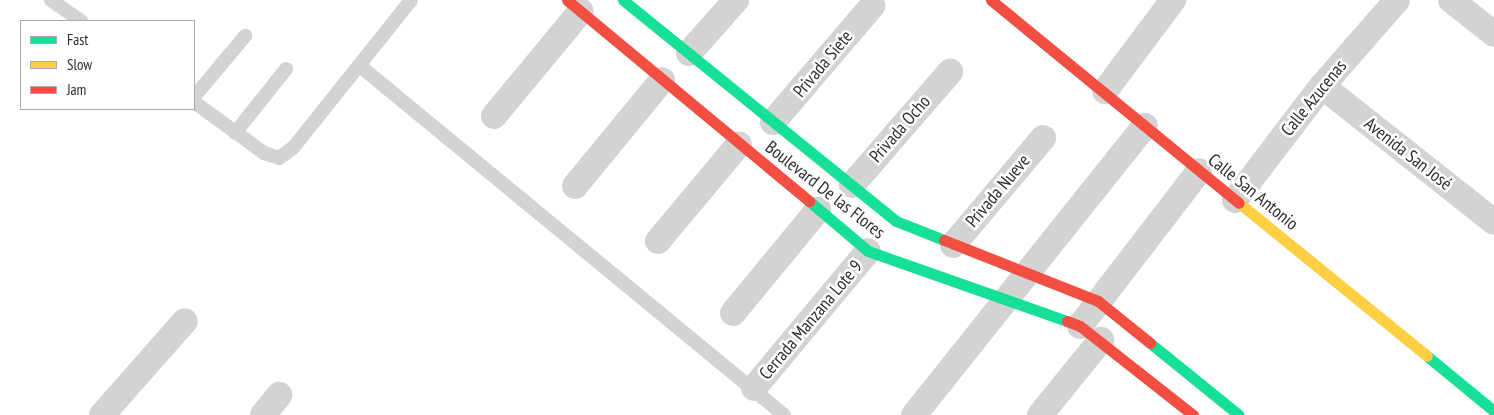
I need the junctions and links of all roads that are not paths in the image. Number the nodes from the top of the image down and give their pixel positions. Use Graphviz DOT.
graph roads {
  1 [pos="51,0"];
  2 [pos="411,0"];
  3 [pos="623,0"];
  4 [pos="736,0"];
  5 [pos="991,0"];
  6 [pos="1173,0"];
  7 [pos="1397,0"];
  8 [pos="1451,0"];
  9 [pos="574,6"];
  10 [pos="872,6"];
  11 [pos="80,20"];
  12 [pos="1494,34"];
  13 [pos="245,36"];
  14 [pos="689,54"];
  15 [pos="360,66"];
  16 [pos="286,69"];
  17 [pos="950,72"];
  18 [pos="662,80"];
  19 [pos="1322,86"];
  20 [pos="1105,91"];
  21 [pos="195,96"];
  22 [pos="195,103"];
  23 [pos="494,116"];
  24 [pos="774,122"];
  25 [pos="1144,126"];
  26 [pos="235,133"];
  27 [pos="1043,138"];
  28 [pos="739,144"];
  29 [pos="1200,171"];
  30 [pos="852,185"];
  31 [pos="575,186"];
  32 [pos="1235,200"];
  33 [pos="818,210"];
  34 [pos="1494,222"];
  35 [pos="658,241"];
  36 [pos="953,245"];
  37 [pos="868,252"];
  38 [pos="1028,273"];
  39 [pos="1008,297"];
  40 [pos="1098,300"];
  41 [pos="732,313"];
  42 [pos="185,322"];
  43 [pos="1091,333"];
  44 [pos="754,388"];
  45 [pos="279,395"];
  46 [pos="1494,410"];
  47 [pos="102,415"];
  48 [pos="262,415"];
  49 [pos="784,415"];
  50 [pos="914,415"];
  51 [pos="1040,415"];
  52 [pos="1193,415"];
  53 [pos="1239,415"];
  1 -- 11 [label="lane"];
  2 -- 15 [label="lane"];
  3 -- 14 [label="street, Boulevard De las Flores"];
  4 -- 14 [label="street"];
  5 -- 20 [label="street, Calle San Antonio"];
  6 -- 20 [label="street"];
  7 -- 19 [label="street, Calle Azucenas"];
  8 -- 12 [label="street"];
  9 -- 18 [label="street, Boulevard De las Flores"];
  9 -- 23 [label="street"];
  10 -- 24 [label="street, Privada Siete"];
  13 -- 21 [label="lane"];
  14 -- 24 [label="street, Boulevard De las Flores"];
  15 -- 26 [label="lane"];
  15 -- 44 [label="lane"];
  16 -- 26 [label="lane"];
  17 -- 30 [label="street, Privada Ocho"];
  18 -- 28 [label="street, Boulevard De las Flores"];
  18 -- 31 [label="street"];
  19 -- 32 [label="street, Calle Azucenas"];
  19 -- 34 [label="street, Avenida San José"];
  20 -- 25 [label="street, Calle San Antonio"];
  22 -- 26 [label="lane"];
  24 -- 30 [label="street, Boulevard De las Flores"];
  25 -- 29 [label="street, Calle San Antonio"];
  25 -- 38 [label="street"];
  27 -- 36 [label="street, Privada Nueve"];
  28 -- 33 [label="street, Boulevard De las Flores"];
  28 -- 35 [label="street"];
  29 -- 32 [label="street, Calle San Antonio"];
  29 -- 40 [label="street"];
  30 -- 36 [label="street, Boulevard De las Flores"];
  32 -- 46 [label="street, Calle San Antonio"];
  33 -- 37 [label="street, Boulevard De las Flores"];
  33 -- 41 [label="street"];
  36 -- 38 [label="street, Boulevard De las Flores"];
  37 -- 39 [label="street, Boulevard De las Flores"];
  37 -- 44 [label="street, Cerrada Manzana Lote 9"];
  38 -- 39 [label="street"];
  38 -- 40 [label="street, Boulevard De las Flores"];
  39 -- 43 [label="street, Boulevard De las Flores"];
  39 -- 50 [label="street"];
  40 -- 43 [label="street"];
  40 -- 53 [label="street, Boulevard De las Flores"];
  42 -- 47 [label="street"];
  43 -- 51 [label="street"];
  43 -- 52 [label="street, Boulevard De las Flores"];
  44 -- 49 [label="lane"];
  45 -- 48 [label="street"];
}
